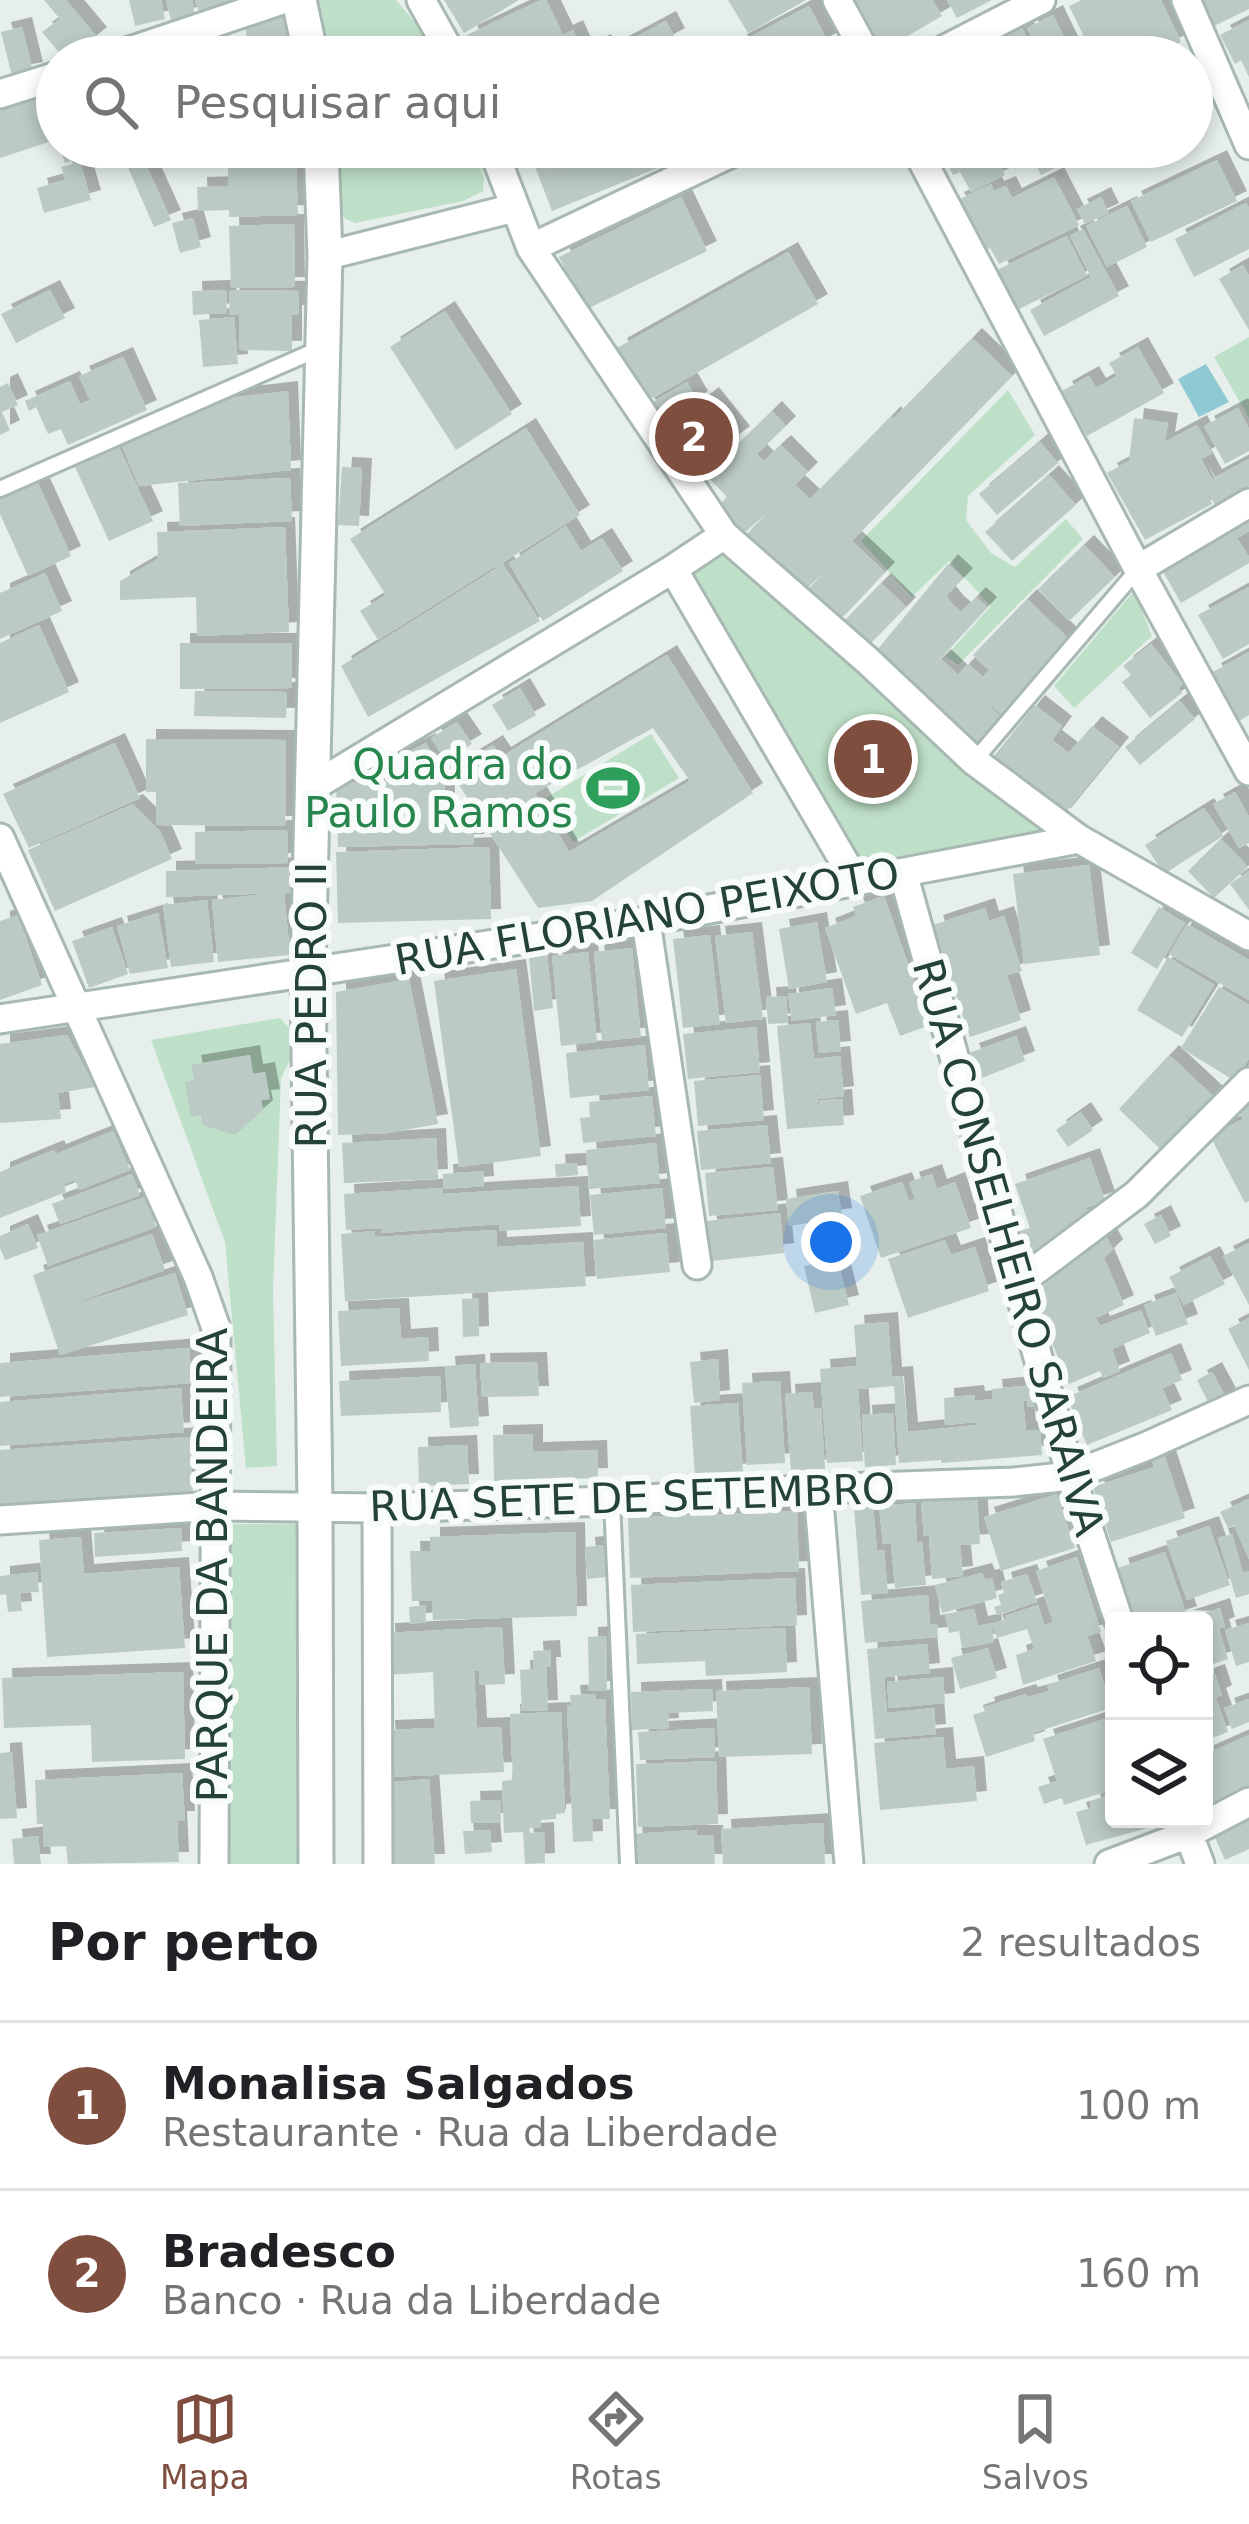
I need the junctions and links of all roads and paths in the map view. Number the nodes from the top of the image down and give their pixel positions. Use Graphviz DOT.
graph roads {
  1 [pos="282,0"];
  2 [pos="299,0"];
  3 [pos="422,0"];
  4 [pos="837,0"];
  5 [pos="1041,0"];
  6 [pos="1186,0"];
  7 [pos="175,36"];
  8 [pos="306,36"];
  9 [pos="442,36"];
  10 [pos="857,36"];
  11 [pos="971,36"];
  12 [pos="1202,36"];
  13 [pos="1213,62"];
  14 [pos="36,83"];
  15 [pos="0,94"];
  16 [pos="1249,145"];
  17 [pos="322,168"];
  18 [pos="499,168"];
  19 [pos="700,168"];
  20 [pos="926,168"];
  21 [pos="514,208"];
  22 [pos="531,248"];
  23 [pos="325,256"];
  24 [pos="321,348"];
  25 [pos="0,488"];
  26 [pos="1249,502"];
  27 [pos="724,535"];
  28 [pos="673,569"];
  29 [pos="1138,569"];
  30 [pos="974,761"];
  31 [pos="1249,771"];
  32 [pos="311,788"];
  33 [pos="0,838"];
  34 [pos="1079,839"];
  35 [pos="903,873"];
  36 [pos="855,880"];
  37 [pos="646,921"];
  38 [pos="1249,936"];
  39 [pos="308,972"];
  40 [pos="77,1007"];
  41 [pos="0,1019"];
  42 [pos="1249,1082"];
  43 [pos="697,1265"];
  44 [pos="1016,1285"];
  45 [pos="1249,1400"];
  46 [pos="1071,1476"];
  47 [pos="818,1489"];
  48 [pos="612,1501"];
  49 [pos="216,1506"];
  50 [pos="315,1506"];
  51 [pos="377,1508"];
  52 [pos="0,1520"];
  53 [pos="1116,1612"];
  54 [pos="1249,1802"];
  55 [pos="1213,1816"];
  56 [pos="1182,1828"];
  57 [pos="1187,1828"];
  58 [pos="214,1864"];
  59 [pos="316,1864"];
  60 [pos="378,1864"];
  61 [pos="628,1864"];
  62 [pos="850,1864"];
  63 [pos="1108,1864"];
  64 [pos="1200,1864"];
  1 -- 7 [label="street"];
  2 -- 8 [label="street"];
  3 -- 9 [label="street"];
  4 -- 10 [label="street"];
  5 -- 11 [label="street"];
  6 -- 12 [label="street"];
  13 -- 16 [label="street"];
  14 -- 15 [label="street"];
  17 -- 23 [label="street, RUA PEDRO II"];
  18 -- 21 [label="street"];
  19 -- 22 [label="street"];
  20 -- 29 [label="street"];
  21 -- 22 [label="street"];
  21 -- 23 [label="street"];
  22 -- 27 [label="street"];
  23 -- 24 [label="street, RUA PEDRO II"];
  24 -- 25 [label="lane"];
  24 -- 32 [label="street, RUA PEDRO II"];
  26 -- 29 [label="street"];
  27 -- 28 [label="street"];
  27 -- 30 [label="street"];
  28 -- 32 [label="street"];
  28 -- 36 [label="street"];
  29 -- 30 [label="lane"];
  29 -- 31 [label="street"];
  30 -- 34 [label="street"];
  32 -- 39 [label="street, RUA PEDRO II"];
  33 -- 40 [label="street, PARQUE DA BANDEIRA"];
  34 -- 35 [label="street, RUA FLORIANO PEIXOTO"];
  34 -- 38 [label="street"];
  35 -- 36 [label="street, RUA FLORIANO PEIXOTO"];
  35 -- 44 [label="street, RUA CONSELHEIRO SARAIVA"];
  36 -- 37 [label="street, RUA FLORIANO PEIXOTO"];
  37 -- 39 [label="street, RUA FLORIANO PEIXOTO"];
  37 -- 43 [label="street"];
  39 -- 40 [label="street, RUA FLORIANO PEIXOTO"];
  39 -- 50 [label="street, RUA PEDRO II"];
  40 -- 41 [label="street, RUA FLORIANO PEIXOTO"];
  40 -- 49 [label="street, PARQUE DA BANDEIRA"];
  42 -- 44 [label="street"];
  44 -- 46 [label="street, RUA CONSELHEIRO SARAIVA"];
  45 -- 46 [label="street, RUA SETE DE SETEMBRO"];
  46 -- 47 [label="street, RUA SETE DE SETEMBRO"];
  46 -- 53 [label="street, RUA CONSELHEIRO SARAIVA"];
  47 -- 48 [label="street, RUA SETE DE SETEMBRO"];
  47 -- 62 [label="street"];
  48 -- 51 [label="street, RUA SETE DE SETEMBRO"];
  48 -- 61 [label="lane"];
  49 -- 50 [label="street, RUA SETE DE SETEMBRO"];
  49 -- 52 [label="street, RUA SETE DE SETEMBRO"];
  49 -- 58 [label="street, PARQUE DA BANDEIRA"];
  50 -- 51 [label="street, RUA SETE DE SETEMBRO"];
  50 -- 59 [label="street, RUA PEDRO II"];
  51 -- 60 [label="street"];
  54 -- 55 [label="street"];
  56 -- 63 [label="street"];
  57 -- 64 [label="street"];
}
